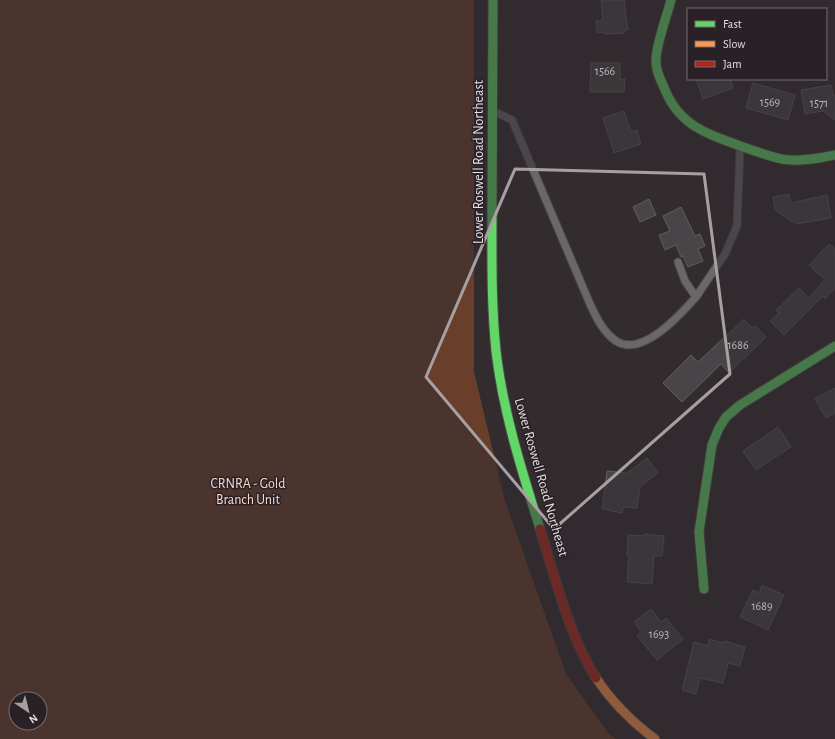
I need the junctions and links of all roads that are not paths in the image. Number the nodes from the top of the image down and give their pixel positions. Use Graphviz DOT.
graph roads {
  1 [pos="493,0"];
  2 [pos="671,0"];
  3 [pos="493,111"];
  4 [pos="740,146"];
  5 [pos="835,156"];
  6 [pos="678,262"];
  7 [pos="696,297"];
  8 [pos="835,346"];
  9 [pos="704,589"];
  10 [pos="655,739"];
  1 -- 3 [label="street, Lower Roswell Road Northeast"];
  2 -- 4 [label="street"];
  3 -- 7 [label="lane"];
  3 -- 10 [label="street, Lower Roswell Road Northeast"];
  4 -- 5 [label="street"];
  4 -- 7 [label="lane"];
  6 -- 7 [label="lane"];
  8 -- 9 [label="street"];
}
